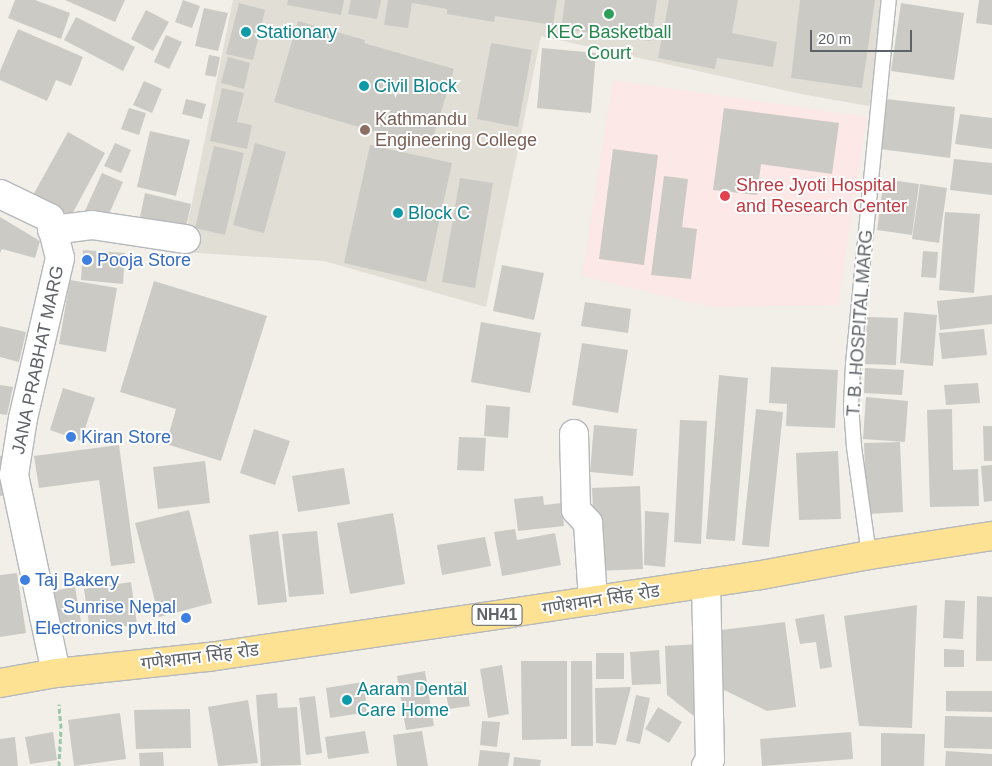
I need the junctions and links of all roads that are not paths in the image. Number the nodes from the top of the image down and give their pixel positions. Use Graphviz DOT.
graph roads {
  1 [pos="889,0"];
  2 [pos="0,194"];
  3 [pos="52,230"];
  4 [pos="186,239"];
  5 [pos="574,434"];
  6 [pos="992,536"];
  7 [pos="869,555"];
  8 [pos="706,583"];
  9 [pos="593,601"];
  10 [pos="56,673"];
  11 [pos="0,683"];
  12 [pos="706,766"];
  1 -- 7 [label="lane, T. B. HOSPITAL MARG"];
  2 -- 3 [label="street, JANA PRABHAT MARG"];
  3 -- 4 [label="street"];
  3 -- 10 [label="street, JANA PRABHAT MARG"];
  5 -- 9 [label="street"];
  6 -- 7 [label="highway, गणेशमान सिंह रोड / NH41"];
  7 -- 8 [label="highway, गणेशमान सिंह रोड / NH41"];
  8 -- 9 [label="highway, गणेशमान सिंह रोड / NH41"];
  8 -- 12 [label="street"];
  9 -- 10 [label="highway, गणेशमान सिंह रोड / NH41"];
  10 -- 11 [label="highway, गणेशमान सिंह रोड / NH41"];
}
